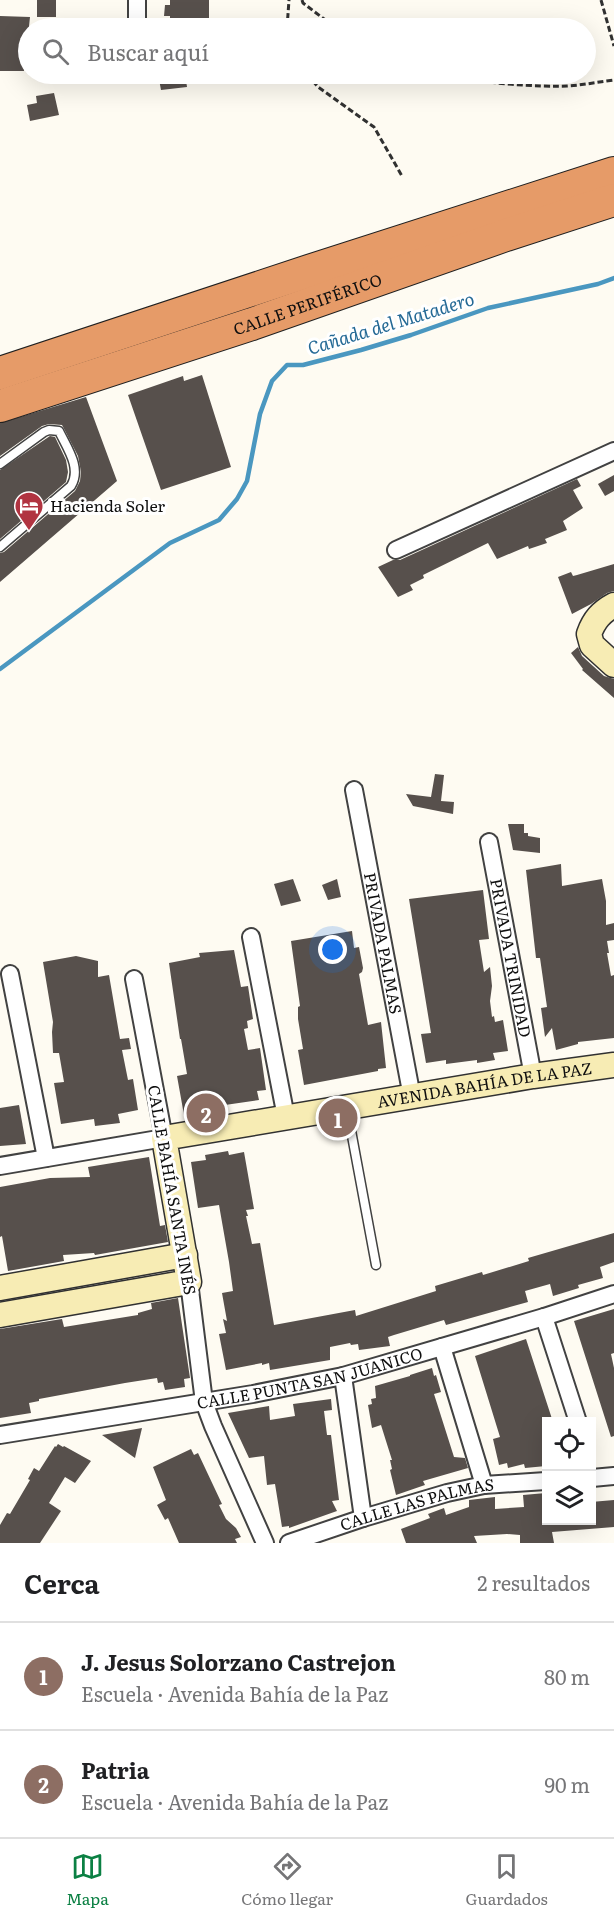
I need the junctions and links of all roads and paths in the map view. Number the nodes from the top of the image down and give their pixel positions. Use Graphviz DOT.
graph roads {
  1 [pos="137,0"];
  2 [pos="289,0"];
  3 [pos="302,0"];
  4 [pos="602,0"];
  5 [pos="137,18"];
  6 [pos="288,18"];
  7 [pos="323,18"];
  8 [pos="614,46"];
  9 [pos="614,80"];
  10 [pos="596,82"];
  11 [pos="316,84"];
  12 [pos="531,84"];
  13 [pos="582,84"];
  14 [pos="614,173"];
  15 [pos="402,176"];
  16 [pos="614,200"];
  17 [pos="0,373"];
  18 [pos="0,406"];
  19 [pos="614,451"];
  20 [pos="0,464"];
  21 [pos="0,547"];
  22 [pos="396,550"];
  23 [pos="614,605"];
  24 [pos="614,665"];
  25 [pos="354,790"];
  26 [pos="489,842"];
  27 [pos="251,937"];
  28 [pos="10,974"];
  29 [pos="134,979"];
  30 [pos="614,1065"];
  31 [pos="533,1076"];
  32 [pos="412,1097"];
  33 [pos="347,1107"];
  34 [pos="286,1117"];
  35 [pos="164,1138"];
  36 [pos="46,1158"];
  37 [pos="0,1166"];
  38 [pos="185,1255"];
  39 [pos="376,1264"];
  40 [pos="189,1282"];
  41 [pos="0,1288"];
  42 [pos="614,1294"];
  43 [pos="0,1315"];
  44 [pos="544,1317"];
  45 [pos="442,1347"];
  46 [pos="343,1376"];
  47 [pos="204,1402"];
  48 [pos="576,1417"];
  49 [pos="2,1438"];
  50 [pos="596,1473"];
  51 [pos="614,1476"];
  52 [pos="542,1481"];
  53 [pos="484,1485"];
  54 [pos="363,1518"];
  55 [pos="266,1543"];
  56 [pos="289,1543"];
  1 -- 5 [label="street"];
  2 -- 6 [label="path"];
  3 -- 7 [label="path"];
  4 -- 8 [label="path"];
  9 -- 10 [label="path"];
  11 -- 15 [label="path"];
  12 -- 13 [label="path"];
  14 -- 17 [label="highway, CALLE PERIFÉRICO"];
  16 -- 18 [label="highway, CALLE PERIFÉRICO"];
  19 -- 22 [label="street"];
  20 -- 21 [label="lane"];
  23 -- 24 [label="main road"];
  25 -- 32 [label="street, PRIVADA PALMAS"];
  26 -- 31 [label="street, PRIVADA TRINIDAD"];
  27 -- 34 [label="street"];
  28 -- 36 [label="street"];
  29 -- 35 [label="street, CALLE BAHÍA SANTA INÉS"];
  30 -- 31 [label="main road, AVENIDA BAHÍA DE LA PAZ"];
  31 -- 32 [label="main road, AVENIDA BAHÍA DE LA PAZ"];
  32 -- 33 [label="main road, AVENIDA BAHÍA DE LA PAZ"];
  33 -- 34 [label="main road, AVENIDA BAHÍA DE LA PAZ"];
  33 -- 39 [label="lane"];
  34 -- 35 [label="main road, AVENIDA BAHÍA DE LA PAZ"];
  35 -- 36 [label="street, AVENIDA BAHÍA DE LA PAZ"];
  35 -- 38 [label="main road, CALLE BAHÍA SANTA INÉS"];
  36 -- 37 [label="street, AVENIDA BAHÍA DE LA PAZ"];
  38 -- 40 [label="main road, CALLE BAHÍA SANTA INÉS"];
  38 -- 41 [label="main road"];
  40 -- 43 [label="main road"];
  40 -- 47 [label="street, CALLE BAHÍA SANTA INÉS"];
  42 -- 44 [label="street, CALLE PUNTA SAN JUANICO"];
  44 -- 45 [label="street, CALLE PUNTA SAN JUANICO"];
  44 -- 48 [label="street"];
  45 -- 46 [label="street, CALLE PUNTA SAN JUANICO"];
  45 -- 53 [label="street"];
  46 -- 47 [label="street, CALLE PUNTA SAN JUANICO"];
  46 -- 54 [label="street"];
  47 -- 49 [label="street, CALLE PUNTA SAN JUANICO"];
  47 -- 55 [label="street"];
  50 -- 51 [label="street"];
  52 -- 53 [label="street, CALLE LAS PALMAS"];
  53 -- 54 [label="street, CALLE LAS PALMAS"];
  54 -- 56 [label="street, CALLE LAS PALMAS"];
}
